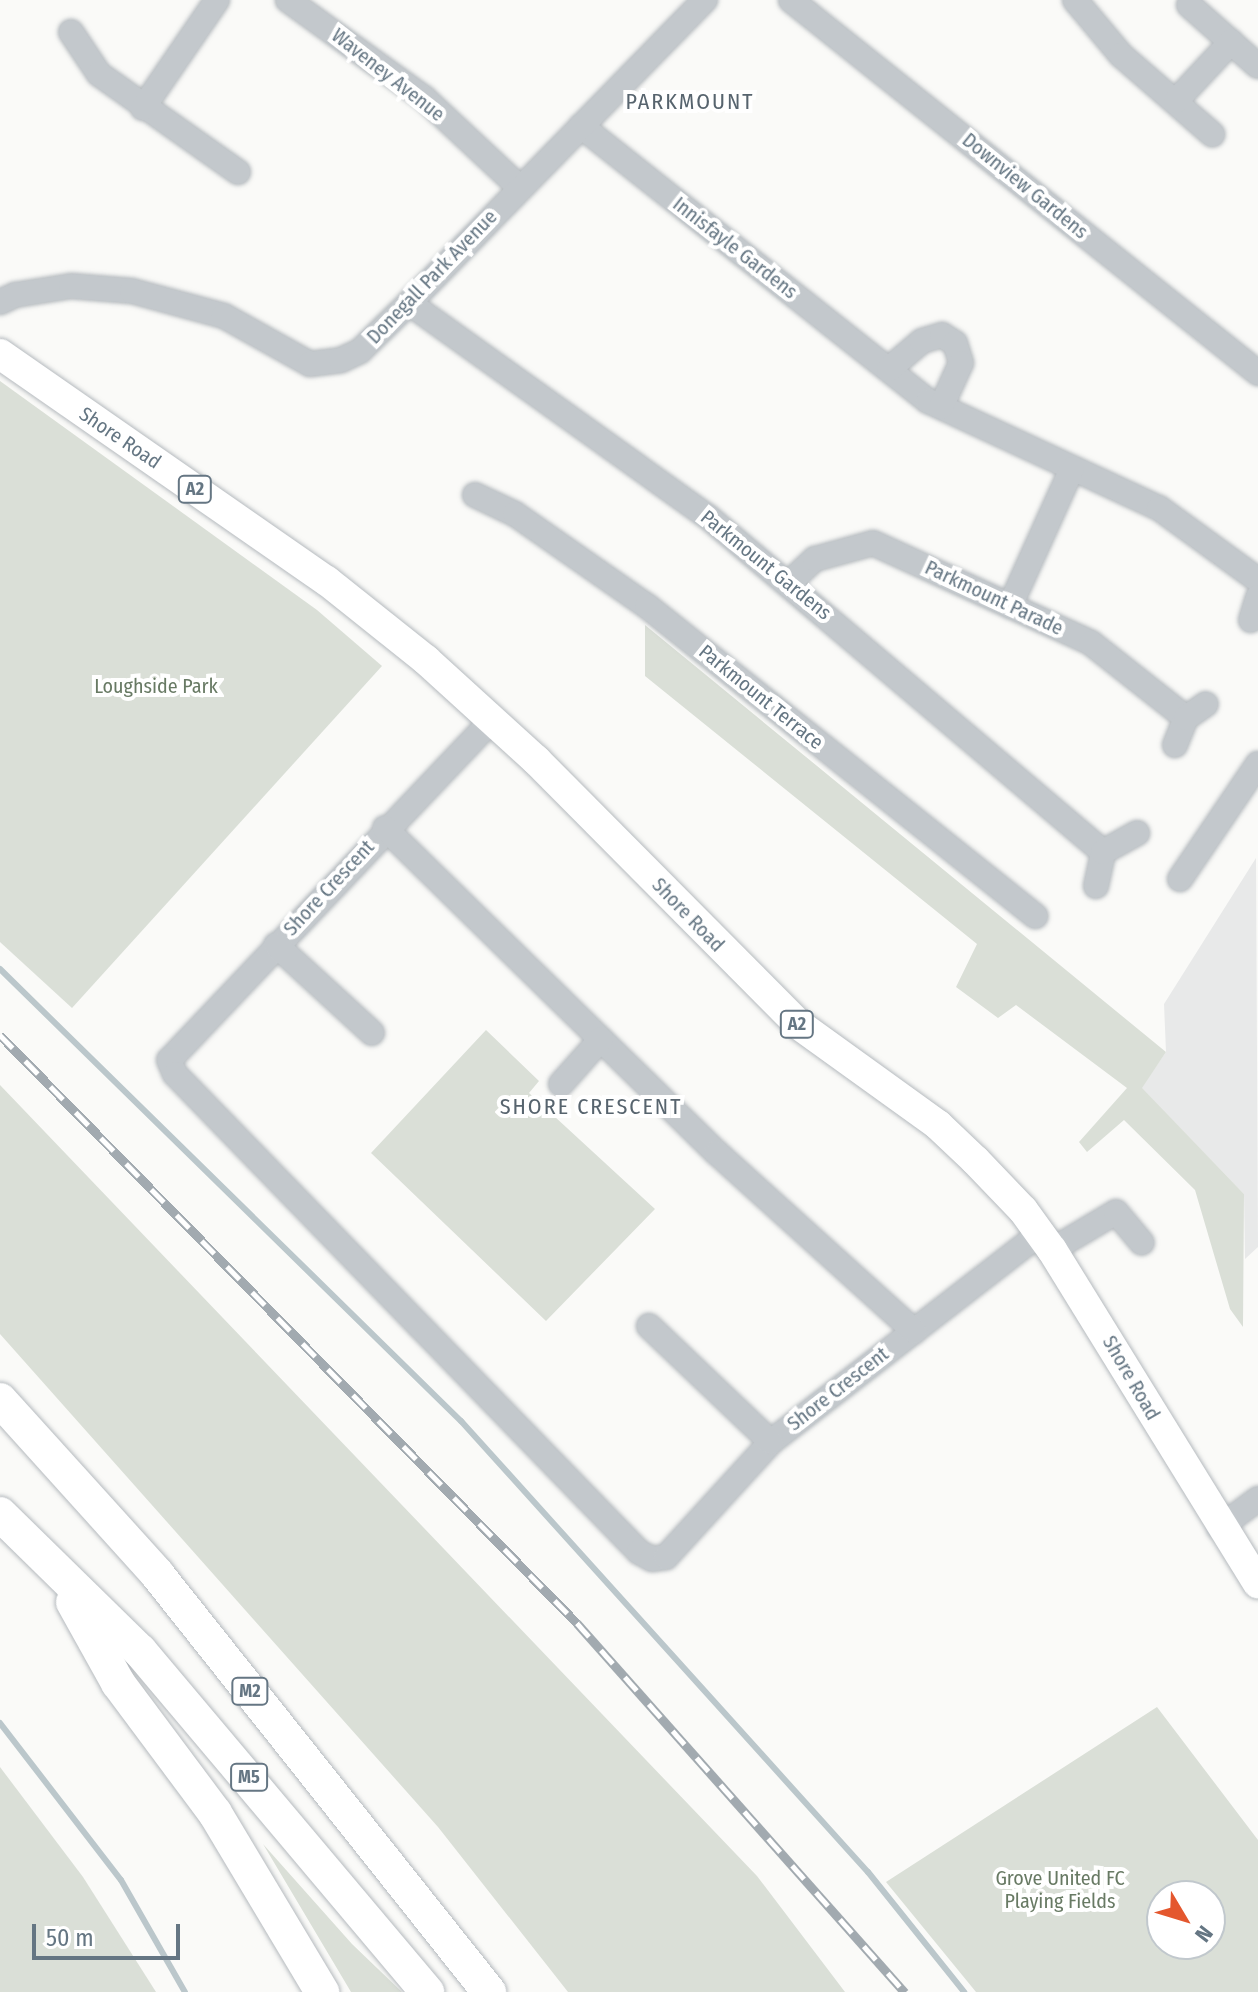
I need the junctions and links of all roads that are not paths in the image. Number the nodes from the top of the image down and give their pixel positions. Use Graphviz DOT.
graph roads {
  1 [pos="217,0"];
  2 [pos="288,0"];
  3 [pos="705,0"];
  4 [pos="791,0"];
  5 [pos="1075,0"];
  6 [pos="1189,5"];
  7 [pos="71,32"];
  8 [pos="1231,42"];
  9 [pos="1258,66"];
  10 [pos="1176,101"];
  11 [pos="143,108"];
  12 [pos="581,126"];
  13 [pos="1212,134"];
  14 [pos="238,172"];
  15 [pos="519,187"];
  16 [pos="0,302"];
  17 [pos="409,303"];
  18 [pos="0,354"];
  19 [pos="889,369"];
  20 [pos="1258,373"];
  21 [pos="941,407"];
  22 [pos="1072,469"];
  23 [pos="475,495"];
  24 [pos="1258,580"];
  25 [pos="790,582"];
  26 [pos="1010,606"];
  27 [pos="1206,704"];
  28 [pos="1186,718"];
  29 [pos="493,719"];
  30 [pos="1175,745"];
  31 [pos="1258,764"];
  32 [pos="385,828"];
  33 [pos="1137,833"];
  34 [pos="1103,852"];
  35 [pos="1180,879"];
  36 [pos="1096,886"];
  37 [pos="1035,916"];
  38 [pos="276,945"];
  39 [pos="372,1033"];
  40 [pos="601,1039"];
  41 [pos="561,1084"];
  42 [pos="1046,1241"];
  43 [pos="1142,1243"];
  44 [pos="649,1326"];
  45 [pos="914,1331"];
  46 [pos="0,1400"];
  47 [pos="771,1442"];
  48 [pos="1258,1499"];
  49 [pos="0,1514"];
  50 [pos="1219,1528"];
  51 [pos="57,1574"];
  52 [pos="1258,1584"];
  53 [pos="322,1992"];
  54 [pos="427,1992"];
  55 [pos="489,1992"];
  1 -- 11 [label="street"];
  2 -- 15 [label="street, Waveney Avenue"];
  3 -- 12 [label="street, Donegall Park Avenue"];
  4 -- 20 [label="street, Downview Gardens"];
  5 -- 10 [label="street"];
  6 -- 8 [label="street"];
  7 -- 11 [label="street"];
  8 -- 9 [label="street"];
  8 -- 10 [label="street"];
  10 -- 13 [label="street"];
  11 -- 14 [label="street"];
  12 -- 15 [label="street, Donegall Park Avenue"];
  12 -- 19 [label="street, Innisfayle Gardens"];
  15 -- 17 [label="street, Donegall Park Avenue"];
  16 -- 17 [label="street, Donegall Park Avenue"];
  17 -- 25 [label="street, Parkmount Gardens"];
  18 -- 29 [label="main road, Shore Road / A2"];
  19 -- 21 [label="street, Innisfayle Gardens"];
  19 -- 21 [label="street"];
  21 -- 22 [label="street, Innisfayle Gardens"];
  22 -- 24 [label="street, Innisfayle Gardens"];
  22 -- 26 [label="street"];
  23 -- 37 [label="street, Parkmount Terrace"];
  25 -- 26 [label="street, Parkmount Parade"];
  25 -- 34 [label="street, Parkmount Gardens"];
  26 -- 28 [label="street, Parkmount Parade"];
  27 -- 28 [label="street"];
  28 -- 30 [label="street"];
  29 -- 32 [label="street, Shore Crescent"];
  29 -- 42 [label="main road, Shore Road / A2"];
  31 -- 35 [label="street"];
  32 -- 38 [label="street, Shore Crescent"];
  32 -- 40 [label="street"];
  33 -- 34 [label="street"];
  34 -- 36 [label="street"];
  38 -- 39 [label="street"];
  38 -- 47 [label="street, Shore Crescent"];
  40 -- 41 [label="street"];
  40 -- 45 [label="street"];
  42 -- 43 [label="street, Shore Crescent"];
  42 -- 45 [label="street, Shore Crescent"];
  42 -- 50 [label="main road, Shore Road / A2"];
  44 -- 47 [label="street"];
  45 -- 47 [label="street, Shore Crescent"];
  46 -- 55 [label="highway, M2"];
  48 -- 50 [label="street"];
  49 -- 51 [label="highway"];
  50 -- 52 [label="main road, Shore Road / A2"];
  51 -- 53 [label="highway"];
  51 -- 54 [label="highway, M5"];
}
